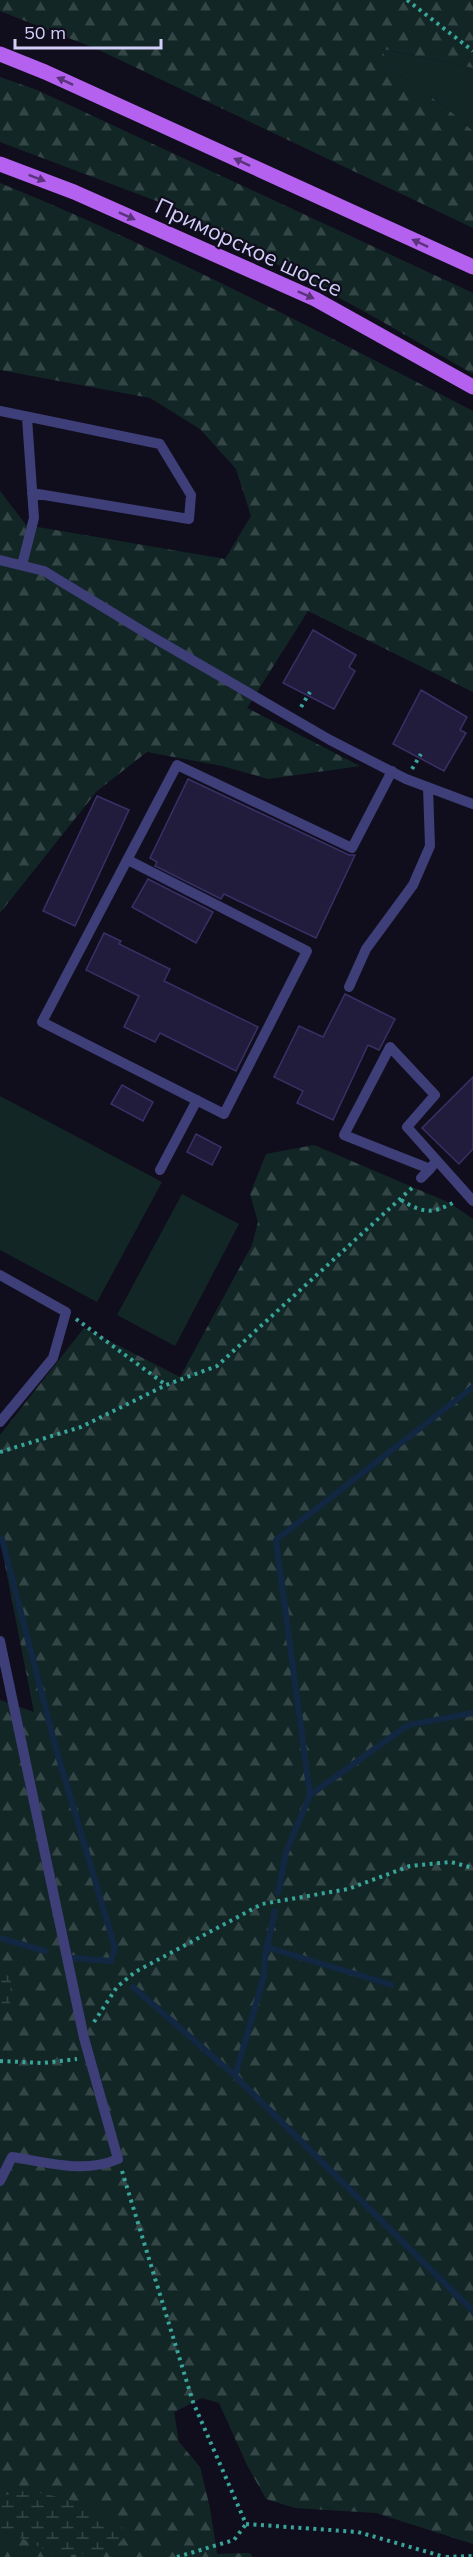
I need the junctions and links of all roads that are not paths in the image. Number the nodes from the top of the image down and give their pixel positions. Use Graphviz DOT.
graph roads {
  1 [pos="0,54"];
  2 [pos="0,164"];
  3 [pos="473,267"];
  4 [pos="473,387"];
  5 [pos="0,411"];
  6 [pos="27,418"];
  7 [pos="32,493"];
  8 [pos="0,560"];
  9 [pos="22,565"];
  10 [pos="392,771"];
  11 [pos="428,787"];
  12 [pos="473,804"];
  13 [pos="128,860"];
  14 [pos="349,987"];
  15 [pos="197,1100"];
  16 [pos="433,1165"];
  17 [pos="160,1170"];
  18 [pos="421,1178"];
  19 [pos="470,1198"];
  20 [pos="0,1275"];
  21 [pos="0,1422"];
  22 [pos="0,1641"];
  23 [pos="0,2181"];
  3 -- 1 [label="main road, one-way"];
  2 -- 4 [label="main road, Приморское шоссе, one-way"];
  5 -- 6 [label="lane"];
  6 -- 7 [label="lane"];
  6 -- 7 [label="lane"];
  7 -- 9 [label="lane"];
  8 -- 9 [label="lane"];
  9 -- 10 [label="lane"];
  10 -- 11 [label="lane"];
  10 -- 13 [label="lane"];
  11 -- 12 [label="lane"];
  11 -- 14 [label="lane"];
  13 -- 15 [label="lane"];
  13 -- 15 [label="lane"];
  15 -- 17 [label="lane"];
  16 -- 16 [label="lane"];
  16 -- 18 [label="lane"];
  16 -- 19 [label="lane"];
  20 -- 21 [label="lane"];
  22 -- 23 [label="lane"];
}
